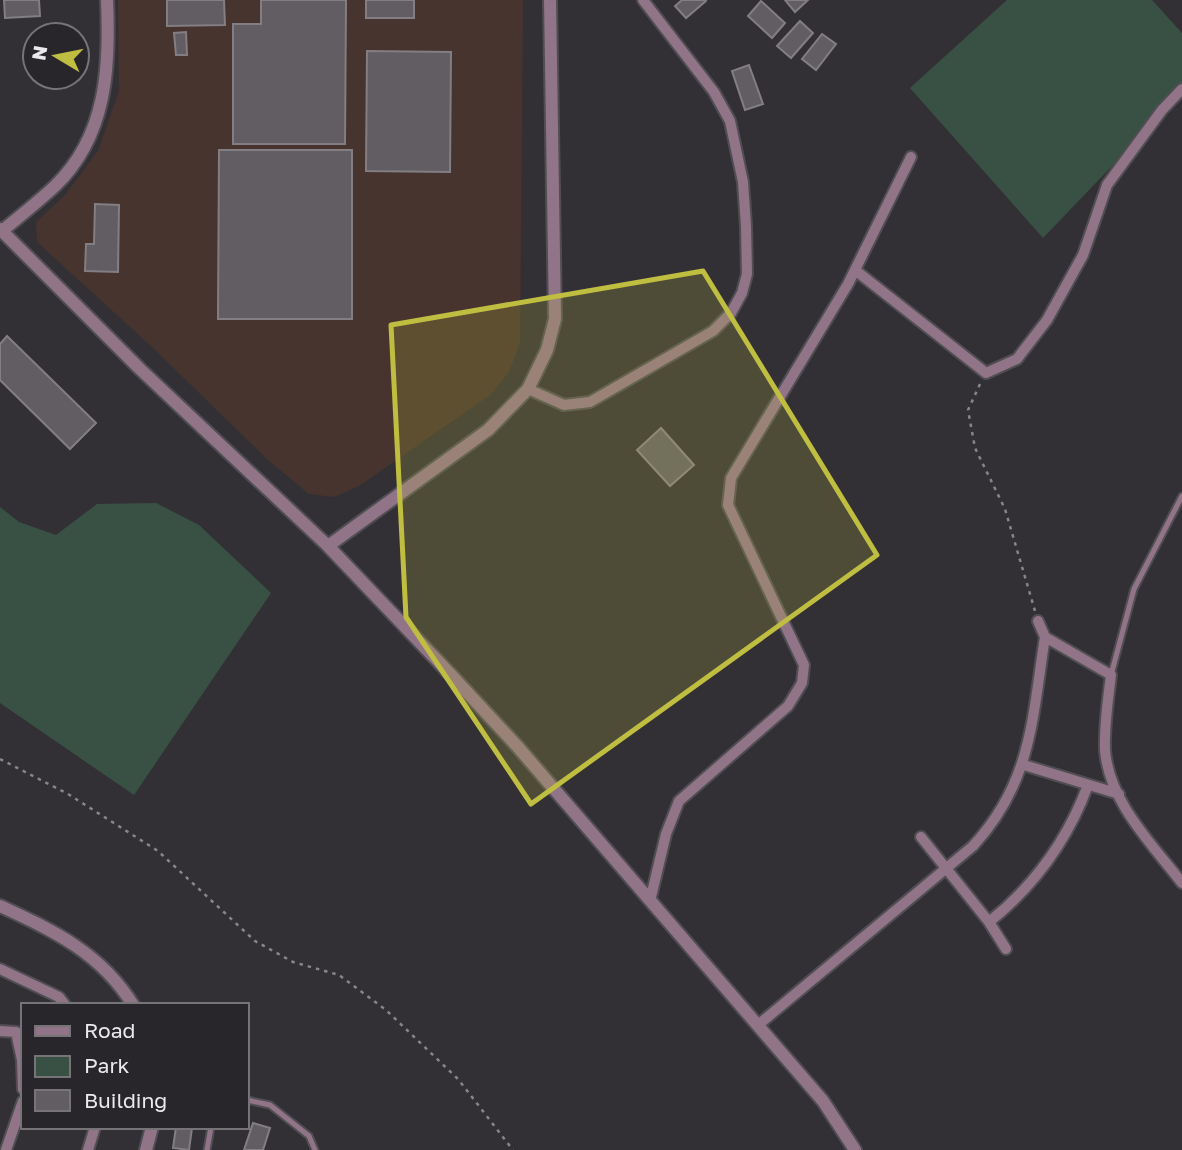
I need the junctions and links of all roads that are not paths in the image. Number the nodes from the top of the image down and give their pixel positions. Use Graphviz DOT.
graph roads {
  1 [pos="107,0"];
  2 [pos="550,0"];
  3 [pos="643,0"];
  4 [pos="1182,89"];
  5 [pos="911,158"];
  6 [pos="1,231"];
  7 [pos="855,270"];
  8 [pos="528,389"];
  9 [pos="1182,496"];
  10 [pos="328,546"];
  11 [pos="1038,621"];
  12 [pos="1045,637"];
  13 [pos="1111,675"];
  14 [pos="1024,765"];
  15 [pos="1087,785"];
  16 [pos="1119,794"];
  17 [pos="921,837"];
  18 [pos="947,868"];
  19 [pos="1182,883"];
  20 [pos="650,901"];
  21 [pos="0,906"];
  22 [pos="989,922"];
  23 [pos="1006,949"];
  24 [pos="0,969"];
  25 [pos="64,1003"];
  26 [pos="131,1003"];
  27 [pos="758,1025"];
  28 [pos="0,1031"];
  29 [pos="21,1055"];
  30 [pos="248,1100"];
  31 [pos="21,1107"];
  32 [pos="94,1129"];
  33 [pos="151,1129"];
  34 [pos="211,1129"];
  35 [pos="6,1150"];
  36 [pos="88,1150"];
  37 [pos="146,1150"];
  38 [pos="208,1150"];
  39 [pos="315,1150"];
  40 [pos="855,1150"];
  1 -- 6 [label="street"];
  2 -- 8 [label="street"];
  3 -- 8 [label="street"];
  4 -- 7 [label="street"];
  5 -- 7 [label="street"];
  6 -- 10 [label="street"];
  7 -- 20 [label="street"];
  8 -- 10 [label="street"];
  9 -- 13 [label="lane"];
  10 -- 20 [label="street"];
  11 -- 12 [label="street"];
  12 -- 13 [label="street"];
  12 -- 14 [label="street"];
  13 -- 16 [label="street"];
  14 -- 15 [label="street"];
  14 -- 18 [label="street"];
  15 -- 16 [label="street"];
  15 -- 22 [label="street"];
  16 -- 19 [label="street"];
  17 -- 18 [label="street"];
  18 -- 22 [label="street"];
  18 -- 27 [label="street"];
  20 -- 27 [label="street"];
  21 -- 26 [label="street"];
  22 -- 23 [label="street"];
  24 -- 25 [label="street"];
  27 -- 40 [label="street"];
  28 -- 29 [label="street"];
  30 -- 39 [label="lane"];
  31 -- 35 [label="street"];
  32 -- 36 [label="street"];
  33 -- 37 [label="street"];
  34 -- 38 [label="lane"];
}
